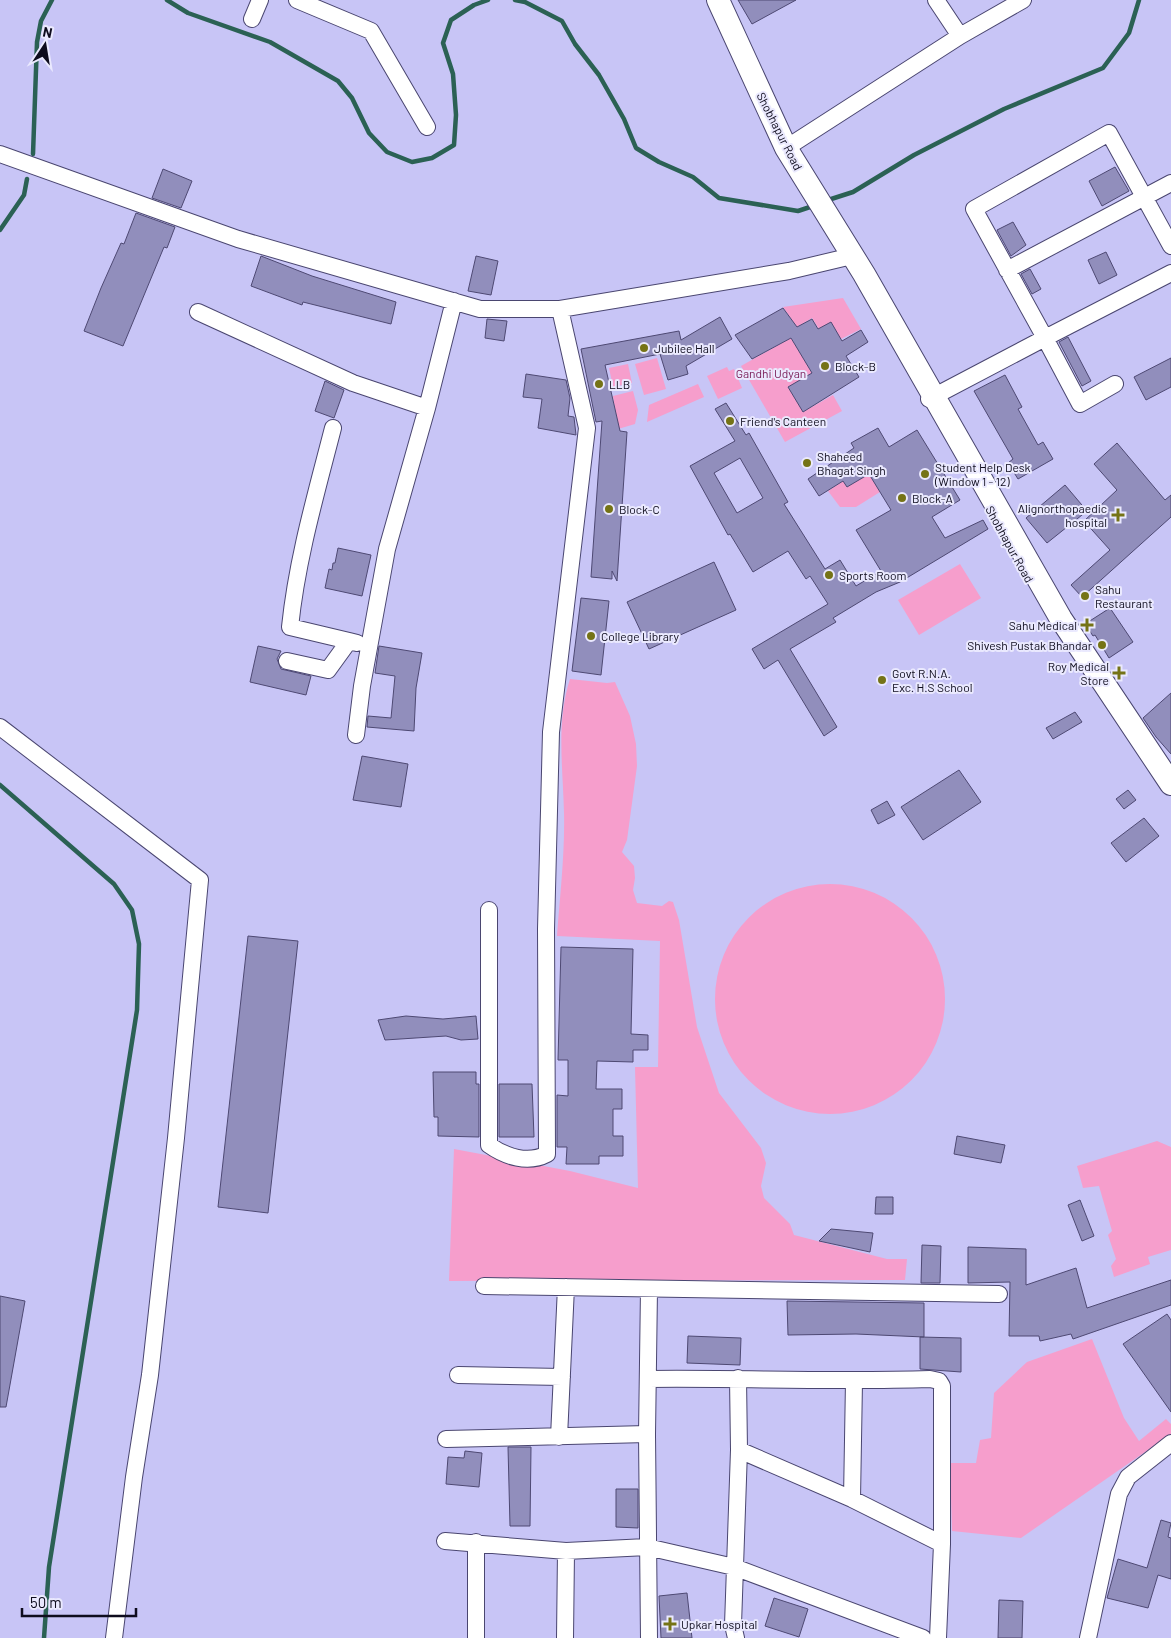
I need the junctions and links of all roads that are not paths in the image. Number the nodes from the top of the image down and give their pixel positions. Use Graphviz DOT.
graph roads {
  1 [pos="260,0"];
  2 [pos="297,0"];
  3 [pos="718,0"];
  4 [pos="936,0"];
  5 [pos="1023,0"];
  6 [pos="252,19"];
  7 [pos="960,36"];
  8 [pos="427,127"];
  9 [pos="786,148"];
  10 [pos="0,154"];
  11 [pos="1171,183"];
  12 [pos="1145,197"];
  13 [pos="1171,246"];
  14 [pos="852,256"];
  15 [pos="1008,270"];
  16 [pos="1171,272"];
  17 [pos="454,301"];
  18 [pos="560,309"];
  19 [pos="198,312"];
  20 [pos="1045,338"];
  21 [pos="1115,384"];
  22 [pos="931,397"];
  23 [pos="427,408"];
  24 [pos="333,428"];
  25 [pos="349,641"];
  26 [pos="368,646"];
  27 [pos="287,661"];
  28 [pos="0,727"];
  29 [pos="356,735"];
  30 [pos="1171,784"];
  31 [pos="1171,796"];
  32 [pos="489,910"];
  33 [pos="484,1286"];
  34 [pos="566,1287"];
  35 [pos="650,1289"];
  36 [pos="999,1294"];
  37 [pos="458,1375"];
  38 [pos="562,1377"];
  39 [pos="738,1378"];
  40 [pos="648,1379"];
  41 [pos="854,1381"];
  42 [pos="647,1434"];
  43 [pos="559,1437"];
  44 [pos="446,1439"];
  45 [pos="1171,1443"];
  46 [pos="739,1450"];
  47 [pos="852,1499"];
  48 [pos="445,1541"];
  49 [pos="476,1542"];
  50 [pos="942,1544"];
  51 [pos="648,1547"];
  52 [pos="566,1551"];
  53 [pos="734,1567"];
  54 [pos="114,1638"];
  55 [pos="476,1638"];
  56 [pos="565,1638"];
  57 [pos="649,1638"];
  58 [pos="736,1638"];
  59 [pos="923,1638"];
  60 [pos="938,1638"];
  61 [pos="1088,1638"];
  1 -- 6 [label="street"];
  2 -- 8 [label="street"];
  3 -- 9 [label="main road, Shobhapur Road"];
  4 -- 7 [label="street"];
  5 -- 7 [label="street"];
  7 -- 9 [label="street"];
  9 -- 14 [label="main road, Shobhapur Road"];
  10 -- 17 [label="street"];
  11 -- 12 [label="street"];
  12 -- 13 [label="street"];
  12 -- 15 [label="street"];
  12 -- 15 [label="street"];
  14 -- 18 [label="street"];
  14 -- 22 [label="main road, Shobhapur Road"];
  15 -- 20 [label="street"];
  16 -- 20 [label="street"];
  17 -- 18 [label="street"];
  17 -- 23 [label="street"];
  18 -- 32 [label="street"];
  19 -- 23 [label="street"];
  20 -- 21 [label="street"];
  20 -- 22 [label="street"];
  22 -- 30 [label="main road, Shobhapur Road"];
  22 -- 31 [label="main road, Shobhapur Road"];
  23 -- 26 [label="street"];
  24 -- 25 [label="street"];
  25 -- 26 [label="street"];
  25 -- 27 [label="street"];
  26 -- 29 [label="street"];
  28 -- 54 [label="street"];
  33 -- 34 [label="street"];
  34 -- 35 [label="street"];
  34 -- 38 [label="street"];
  35 -- 36 [label="street"];
  35 -- 40 [label="street"];
  37 -- 38 [label="street"];
  38 -- 43 [label="street"];
  39 -- 40 [label="street"];
  39 -- 41 [label="street"];
  39 -- 46 [label="street"];
  40 -- 42 [label="street"];
  41 -- 47 [label="street"];
  41 -- 50 [label="street"];
  42 -- 43 [label="street"];
  42 -- 51 [label="street"];
  43 -- 44 [label="street"];
  45 -- 61 [label="street"];
  46 -- 47 [label="street"];
  46 -- 53 [label="street"];
  47 -- 50 [label="street"];
  48 -- 49 [label="street"];
  49 -- 52 [label="street"];
  49 -- 55 [label="street"];
  50 -- 60 [label="street"];
  51 -- 52 [label="street"];
  51 -- 53 [label="street"];
  51 -- 57 [label="street"];
  52 -- 56 [label="street"];
  53 -- 58 [label="street"];
  53 -- 59 [label="street"];
}
